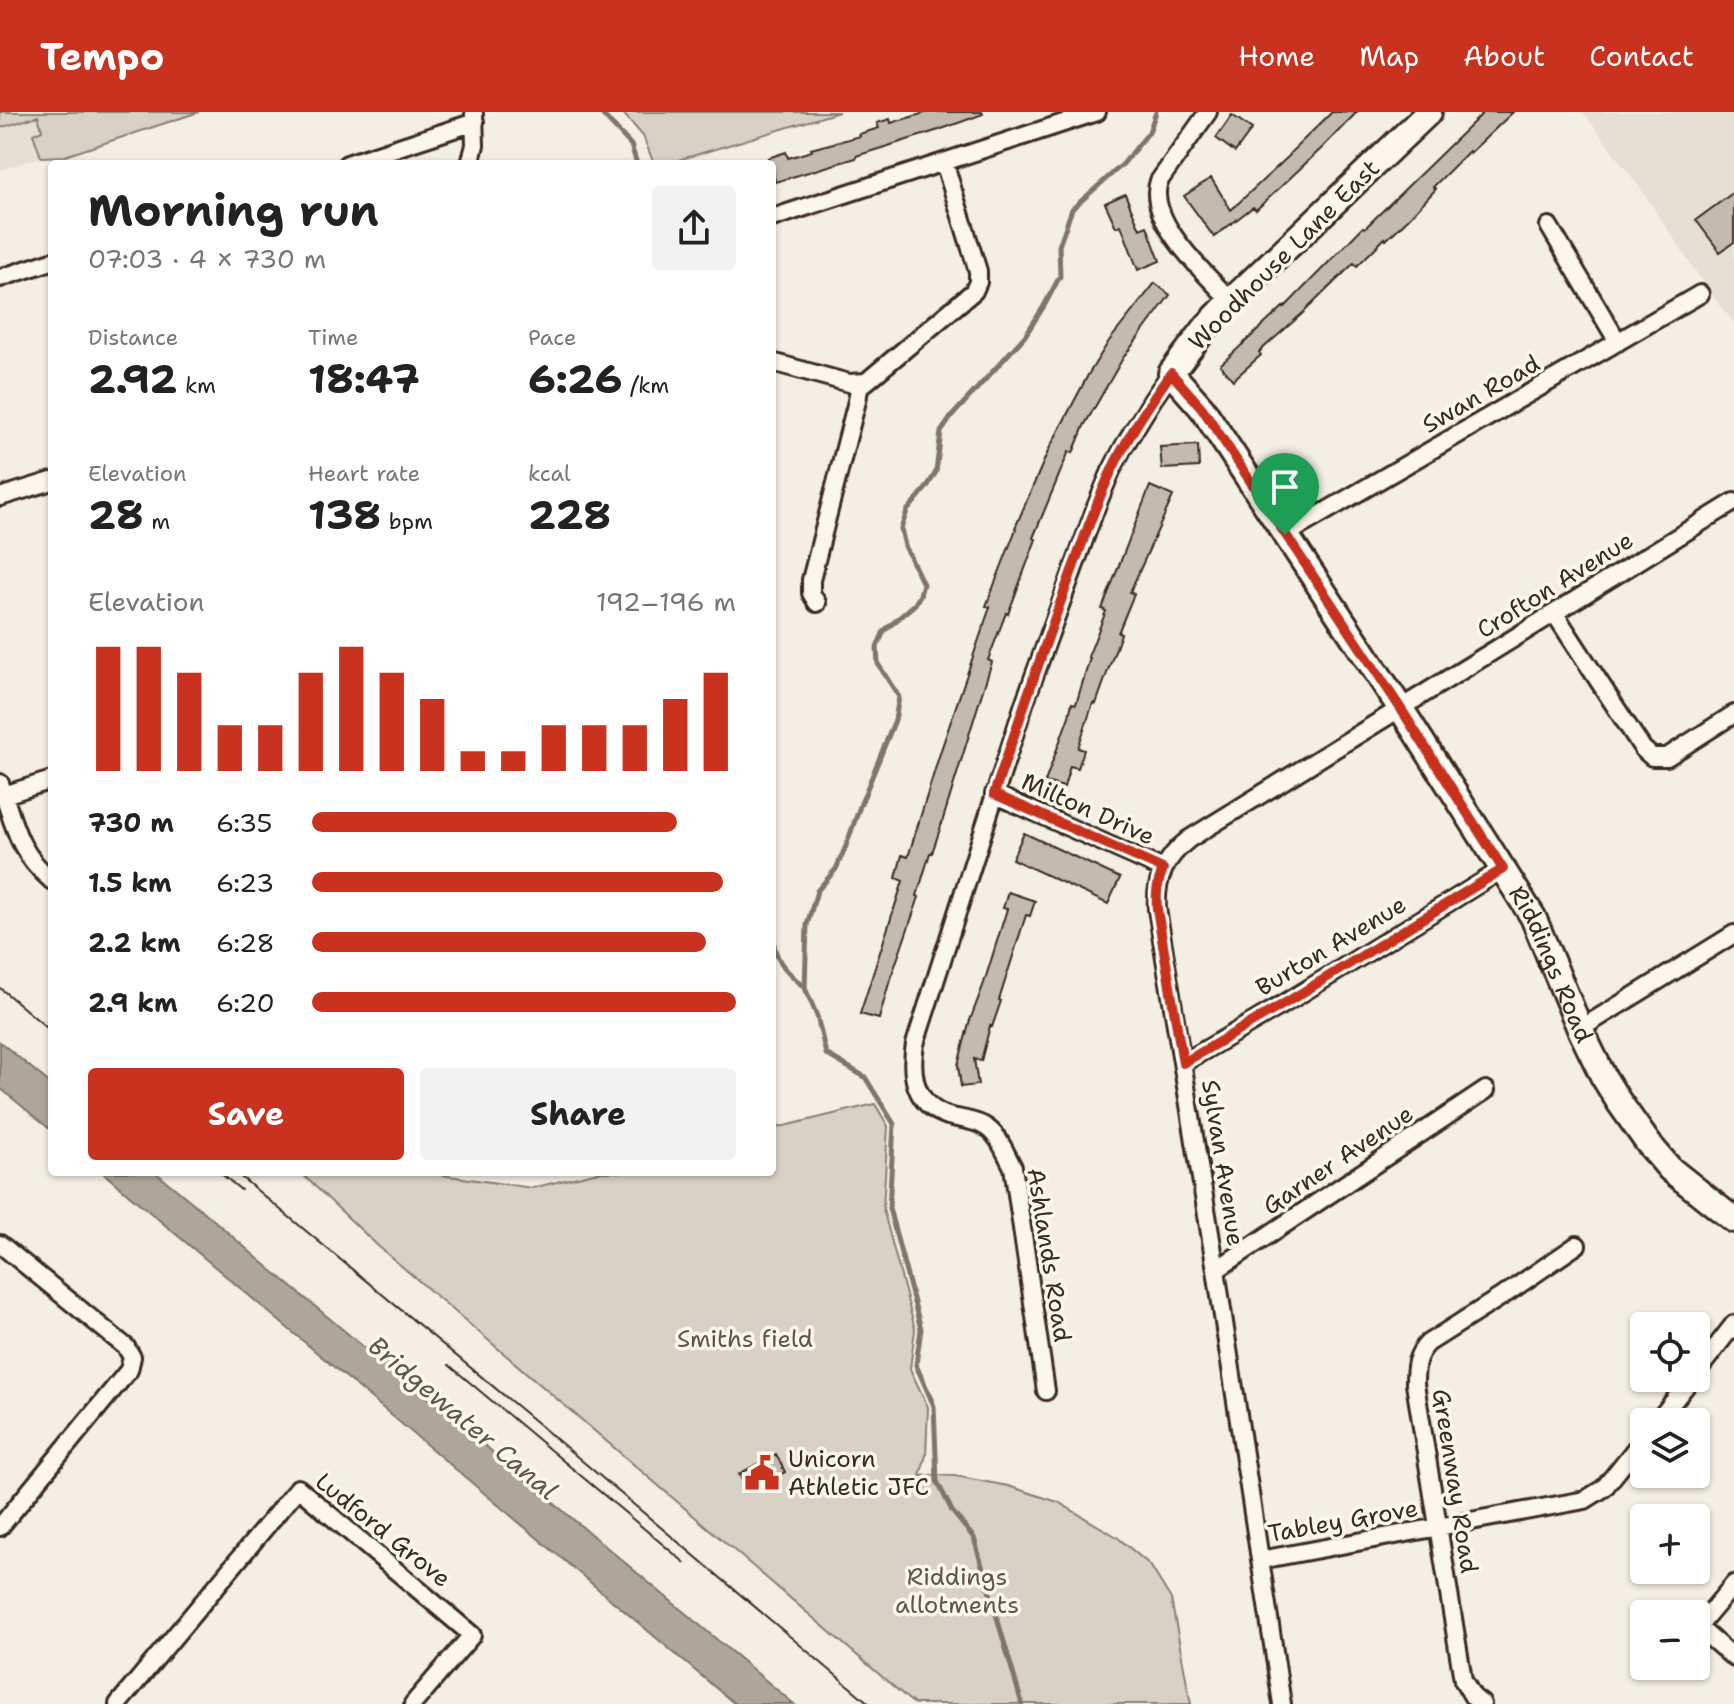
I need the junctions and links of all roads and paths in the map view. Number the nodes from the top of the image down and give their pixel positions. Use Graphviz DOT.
graph roads {
  1 [pos="1097,112"];
  2 [pos="1208,112"];
  3 [pos="1429,112"];
  4 [pos="474,117"];
  5 [pos="358,160"];
  6 [pos="471,160"];
  7 [pos="944,162"];
  8 [pos="776,217"];
  9 [pos="1549,226"];
  10 [pos="48,262"];
  11 [pos="0,278"];
  12 [pos="1700,294"];
  13 [pos="1231,301"];
  14 [pos="1618,342"];
  15 [pos="776,363"];
  16 [pos="1171,373"];
  17 [pos="860,383"];
  18 [pos="48,482"];
  19 [pos="0,497"];
  20 [pos="1734,502"];
  21 [pos="1285,535"];
  22 [pos="817,603"];
  23 [pos="1555,614"];
  24 [pos="1401,709"];
  25 [pos="1734,714"];
  26 [pos="48,781"];
  27 [pos="2,789"];
  28 [pos="994,794"];
  29 [pos="1163,869"];
  30 [pos="1503,869"];
  31 [pos="48,877"];
  32 [pos="1734,934"];
  33 [pos="1580,1029"];
  34 [pos="1183,1063"];
  35 [pos="915,1082"];
  36 [pos="1486,1090"];
  37 [pos="1734,1220"];
  38 [pos="0,1244"];
  39 [pos="1577,1245"];
  40 [pos="1216,1270"];
  41 [pos="1734,1324"];
  42 [pos="1710,1355"];
  43 [pos="1046,1391"];
  44 [pos="1681,1392"];
  45 [pos="1668,1408"];
  46 [pos="1630,1456"];
  47 [pos="0,1527"];
  48 [pos="1438,1528"];
  49 [pos="1260,1560"];
  50 [pos="1734,1584"];
  51 [pos="1734,1658"];
  52 [pos="118,1704"];
  53 [pos="413,1704"];
  54 [pos="1282,1704"];
  55 [pos="1482,1704"];
  1 -- 7 [label="street"];
  2 -- 13 [label="street"];
  3 -- 13 [label="street, Woodhouse Lane East"];
  4 -- 5 [label="street"];
  4 -- 6 [label="street"];
  7 -- 8 [label="street"];
  7 -- 17 [label="street"];
  9 -- 14 [label="street"];
  10 -- 11 [label="street"];
  12 -- 14 [label="street, Swan Road"];
  13 -- 16 [label="street, Woodhouse Lane East"];
  14 -- 21 [label="street, Swan Road"];
  15 -- 17 [label="street"];
  16 -- 21 [label="street, Riddings Road"];
  16 -- 28 [label="street, Woodhouse Lane East"];
  17 -- 22 [label="street"];
  18 -- 19 [label="street"];
  20 -- 23 [label="street, Crofton Avenue"];
  21 -- 24 [label="street, Riddings Road"];
  23 -- 24 [label="street, Crofton Avenue"];
  23 -- 25 [label="street"];
  24 -- 29 [label="street"];
  24 -- 30 [label="street, Riddings Road"];
  26 -- 27 [label="street"];
  27 -- 31 [label="street"];
  28 -- 29 [label="street, Milton Drive"];
  28 -- 35 [label="street, Woodhouse Lane East"];
  29 -- 34 [label="street, Sylvan Avenue"];
  30 -- 33 [label="street, Riddings Road"];
  30 -- 34 [label="street, Burton Avenue"];
  32 -- 33 [label="street"];
  33 -- 37 [label="street, Riddings Road"];
  34 -- 40 [label="street, Sylvan Avenue"];
  35 -- 43 [label="street, Ashlands Road"];
  36 -- 40 [label="street, Garner Avenue"];
  38 -- 47 [label="street"];
  39 -- 48 [label="street, Greenway Road"];
  40 -- 49 [label="street, Sylvan Avenue"];
  41 -- 42 [label="street"];
  44 -- 45 [label="street"];
  46 -- 48 [label="street, Tabley Grove"];
  48 -- 49 [label="street, Tabley Grove"];
  48 -- 55 [label="street, Greenway Road"];
  49 -- 54 [label="street, Sylvan Avenue"];
  50 -- 51 [label="street"];
  52 -- 53 [label="street, Ludford Grove"];
}
